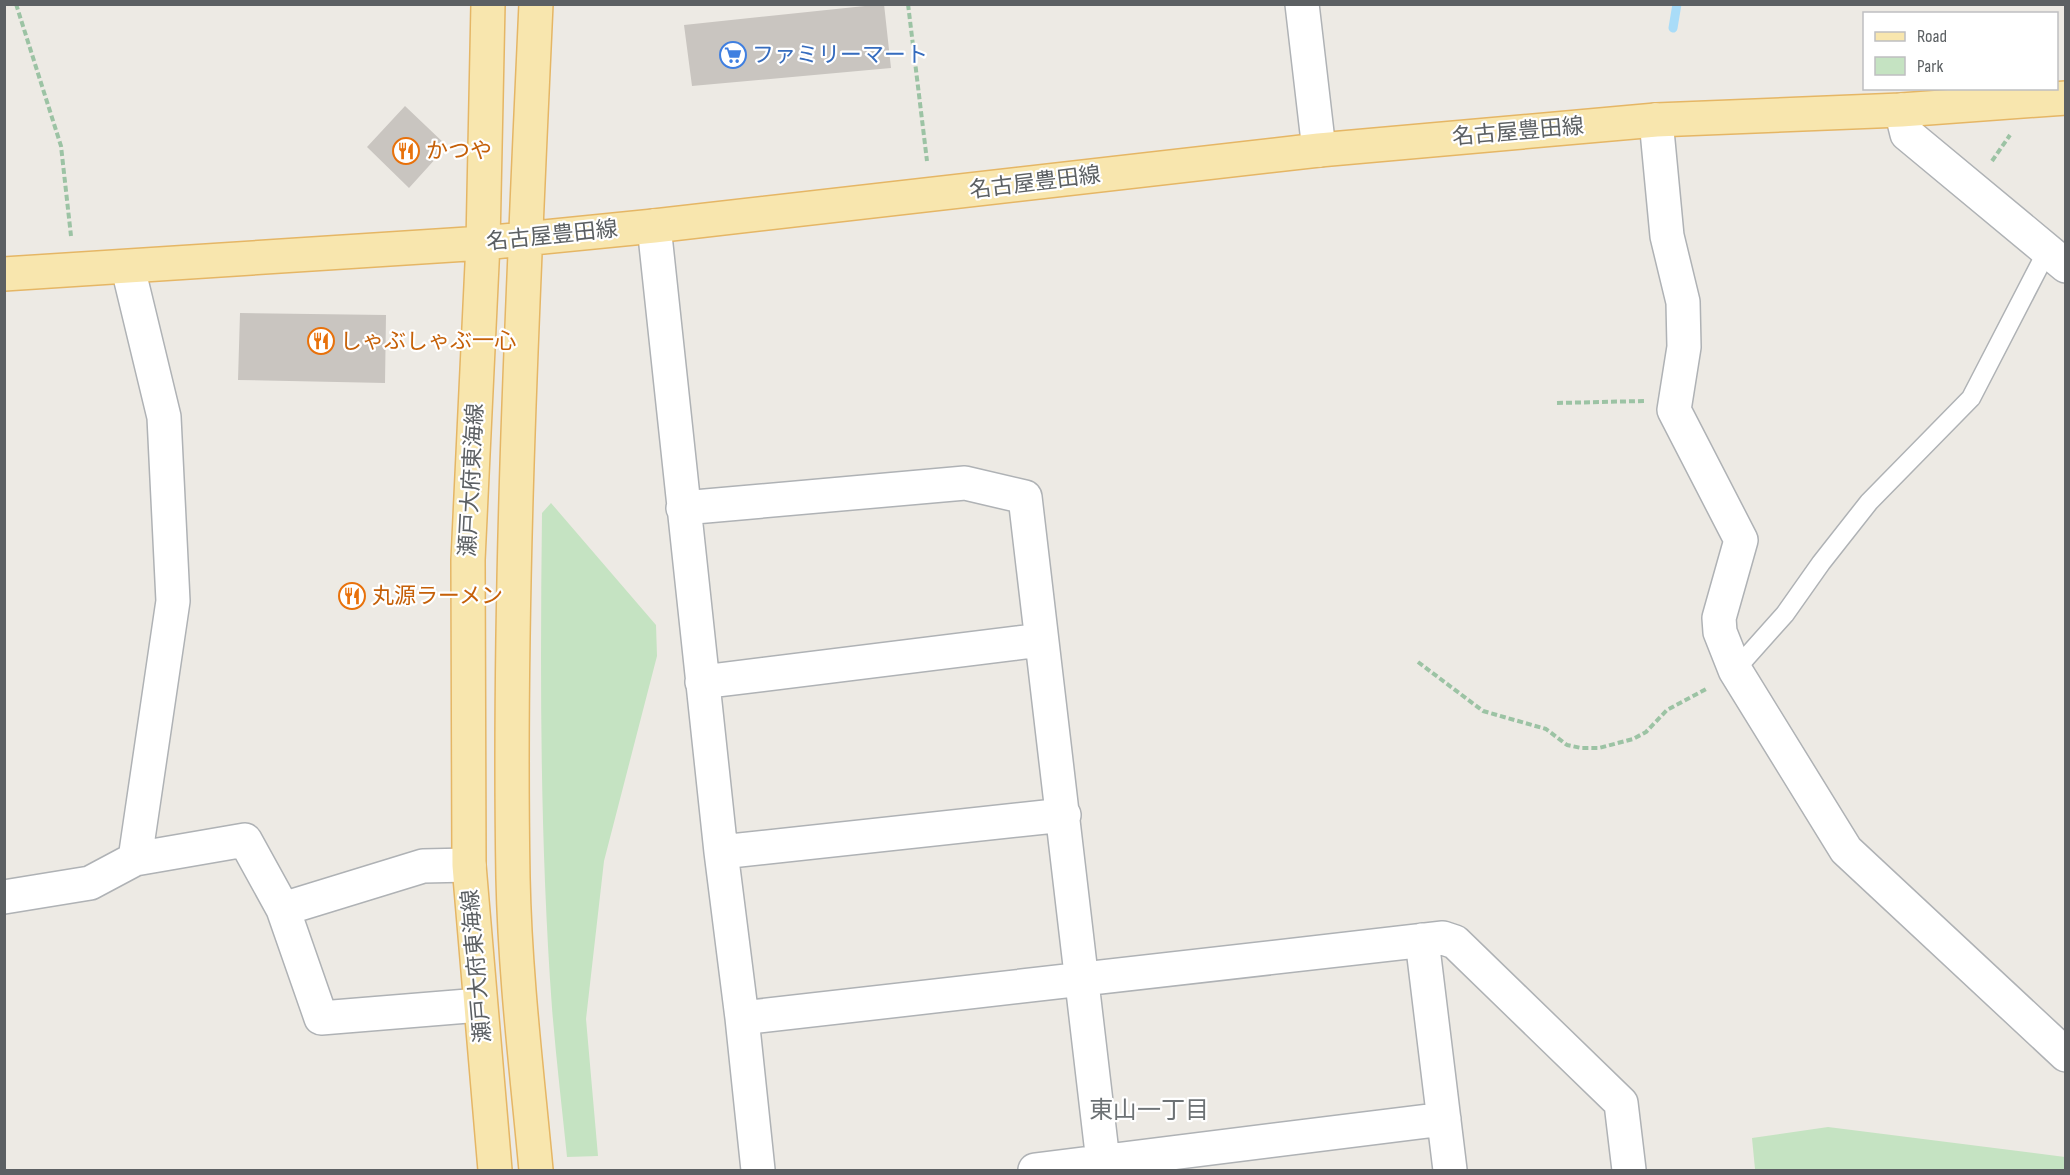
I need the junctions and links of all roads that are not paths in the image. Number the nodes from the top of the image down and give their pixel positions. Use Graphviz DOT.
graph roads {
  1 [pos="488,4"];
  2 [pos="536,4"];
  3 [pos="1302,4"];
  4 [pos="2066,98"];
  5 [pos="1901,110"];
  6 [pos="1656,120"];
  7 [pos="1319,150"];
  8 [pos="654,226"];
  9 [pos="525,239"];
  10 [pos="483,243"];
  11 [pos="2056,258"];
  12 [pos="128,268"];
  13 [pos="4,274"];
  14 [pos="683,508"];
  15 [pos="1041,640"];
  16 [pos="1735,670"];
  17 [pos="702,682"];
  18 [pos="1064,815"];
  19 [pos="721,852"];
  20 [pos="135,859"];
  21 [pos="469,865"];
  22 [pos="4,897"];
  23 [pos="283,909"];
  24 [pos="1422,940"];
  25 [pos="1083,979"];
  26 [pos="480,1005"];
  27 [pos="742,1018"];
  28 [pos="2066,1055"];
  29 [pos="1444,1119"];
  30 [pos="1104,1167"];
  31 [pos="495,1170"];
  32 [pos="536,1170"];
  33 [pos="758,1170"];
  34 [pos="1035,1170"];
  35 [pos="1450,1170"];
  36 [pos="1629,1170"];
  1 -- 10 [label="main road, 瀬戸大府東海線"];
  2 -- 9 [label="main road, 瀬戸大府東海線"];
  3 -- 7 [label="street"];
  4 -- 5 [label="main road, 名古屋豊田線"];
  5 -- 6 [label="main road, 名古屋豊田線"];
  5 -- 11 [label="street"];
  6 -- 7 [label="main road, 名古屋豊田線"];
  6 -- 16 [label="street"];
  7 -- 8 [label="main road, 名古屋豊田線"];
  8 -- 9 [label="main road, 名古屋豊田線"];
  8 -- 14 [label="street"];
  9 -- 10 [label="main road, 名古屋豊田線"];
  9 -- 32 [label="main road, 瀬戸大府東海線"];
  10 -- 12 [label="main road, 名古屋豊田線"];
  10 -- 21 [label="main road, 瀬戸大府東海線"];
  11 -- 16 [label="lane"];
  12 -- 13 [label="main road, 名古屋豊田線"];
  12 -- 20 [label="street"];
  14 -- 15 [label="street"];
  14 -- 17 [label="street"];
  15 -- 17 [label="street"];
  15 -- 18 [label="street"];
  16 -- 28 [label="street"];
  17 -- 19 [label="street"];
  18 -- 19 [label="street"];
  18 -- 25 [label="street"];
  19 -- 27 [label="street"];
  20 -- 22 [label="street"];
  20 -- 23 [label="street"];
  21 -- 23 [label="street"];
  21 -- 26 [label="main road, 瀬戸大府東海線"];
  23 -- 26 [label="street"];
  24 -- 25 [label="street"];
  24 -- 29 [label="street"];
  24 -- 36 [label="street"];
  25 -- 27 [label="street"];
  25 -- 30 [label="street"];
  26 -- 31 [label="main road, 瀬戸大府東海線"];
  27 -- 33 [label="street"];
  29 -- 30 [label="street"];
  29 -- 35 [label="street"];
  30 -- 34 [label="street"];
}
